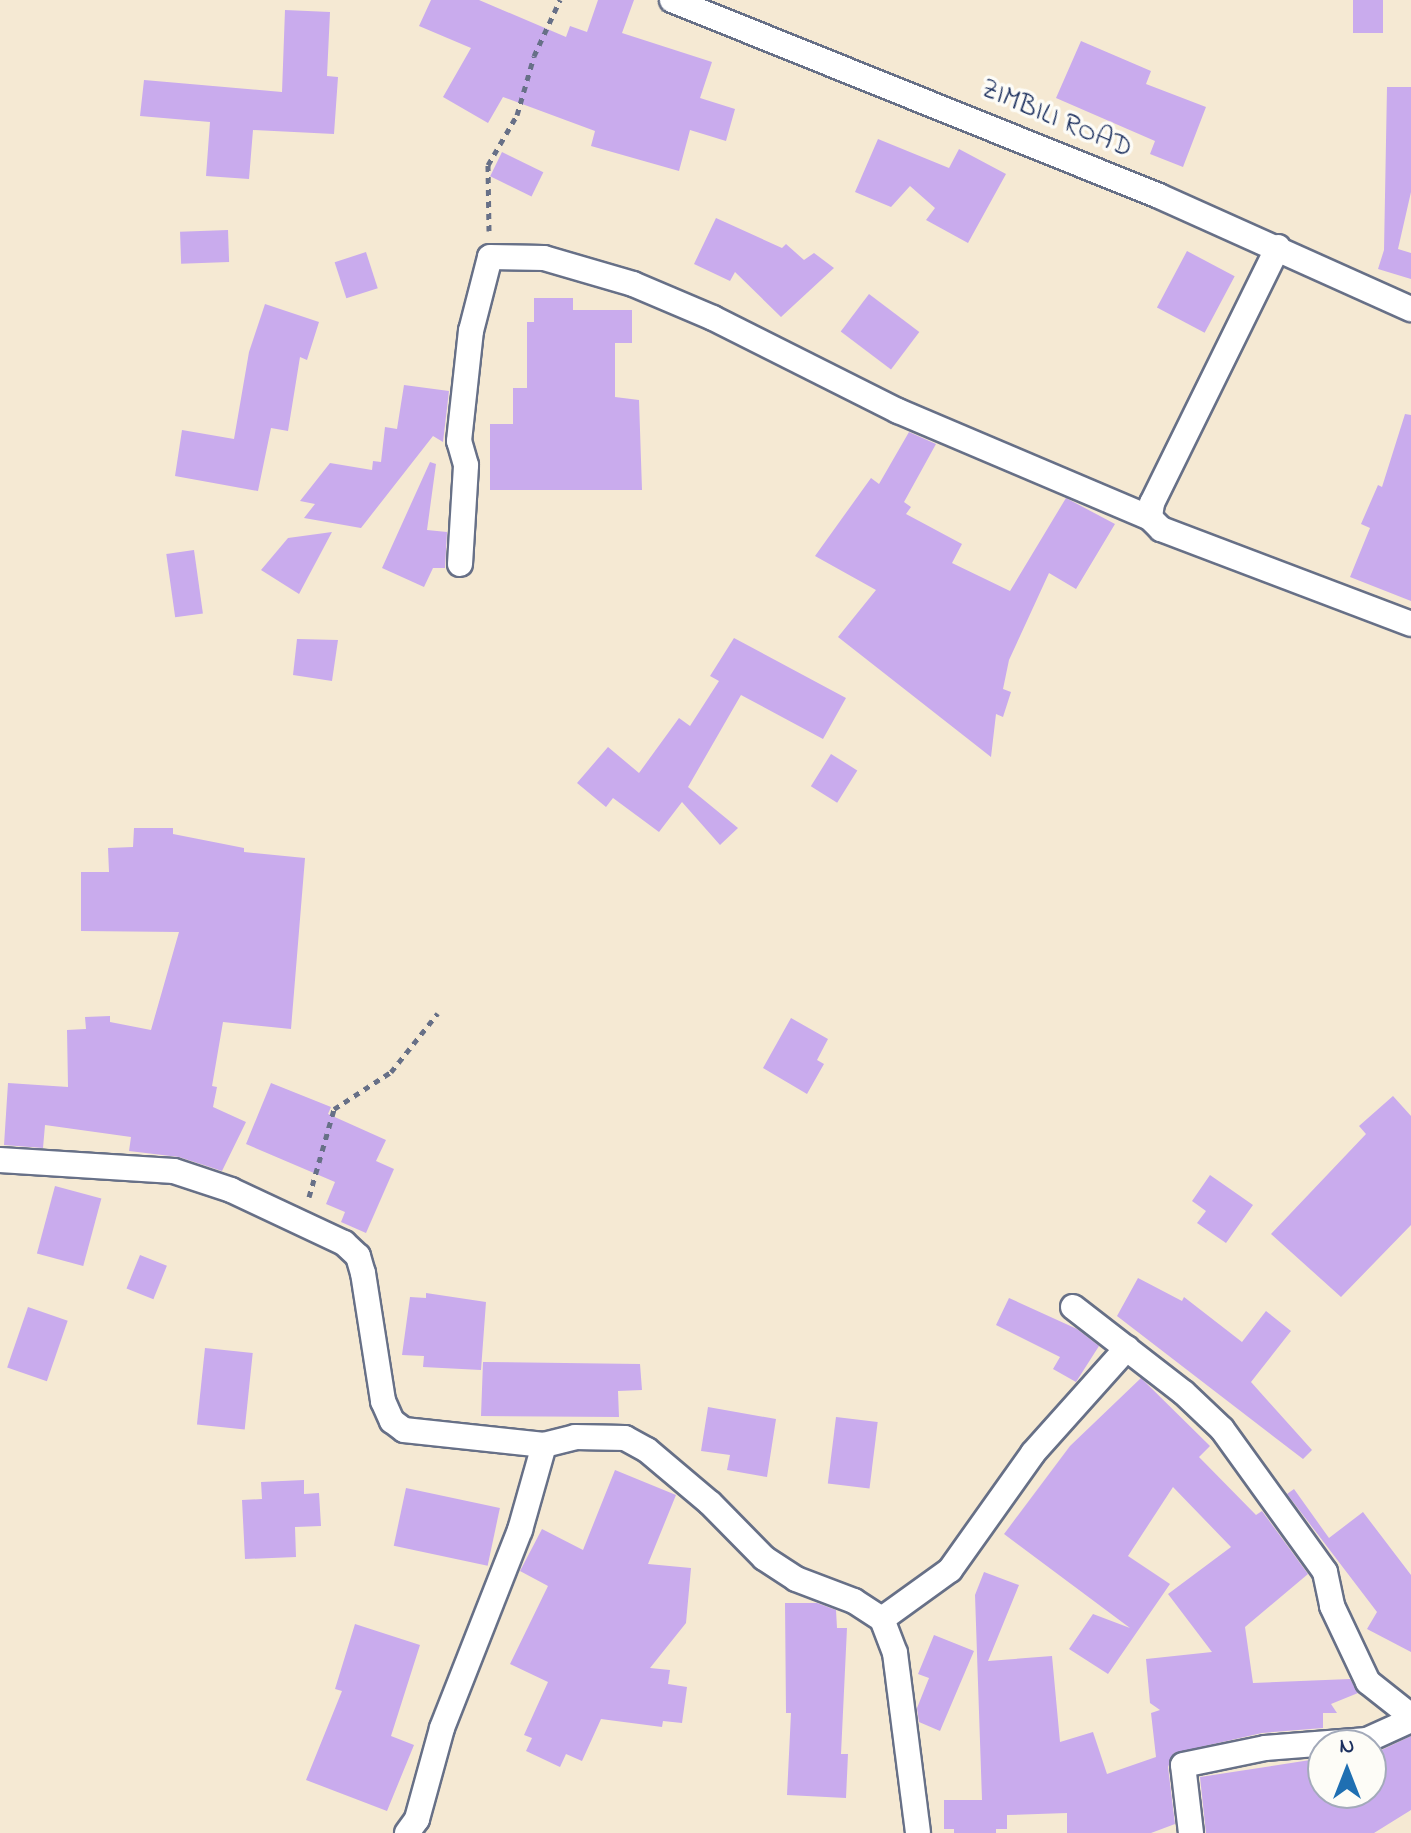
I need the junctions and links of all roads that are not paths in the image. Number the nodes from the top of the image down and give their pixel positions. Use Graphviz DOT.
graph roads {
  1 [pos="672,0"];
  2 [pos="1278,247"];
  3 [pos="1411,309"];
  4 [pos="1150,518"];
  5 [pos="460,564"];
  6 [pos="1411,624"];
  7 [pos="0,1160"];
  8 [pos="1073,1307"];
  9 [pos="1127,1348"];
  10 [pos="544,1445"];
  11 [pos="882,1619"];
  12 [pos="1411,1718"];
  13 [pos="407,1833"];
  14 [pos="918,1833"];
  15 [pos="1191,1833"];
  1 -- 2 [label="street, ZIMBILI ROAD"];
  2 -- 3 [label="street, ZIMBILI ROAD"];
  2 -- 4 [label="street"];
  4 -- 5 [label="street"];
  4 -- 6 [label="street"];
  7 -- 10 [label="street"];
  8 -- 9 [label="street"];
  9 -- 11 [label="street"];
  9 -- 12 [label="street"];
  10 -- 11 [label="street"];
  10 -- 13 [label="street"];
  11 -- 14 [label="street"];
  12 -- 15 [label="street"];
}
